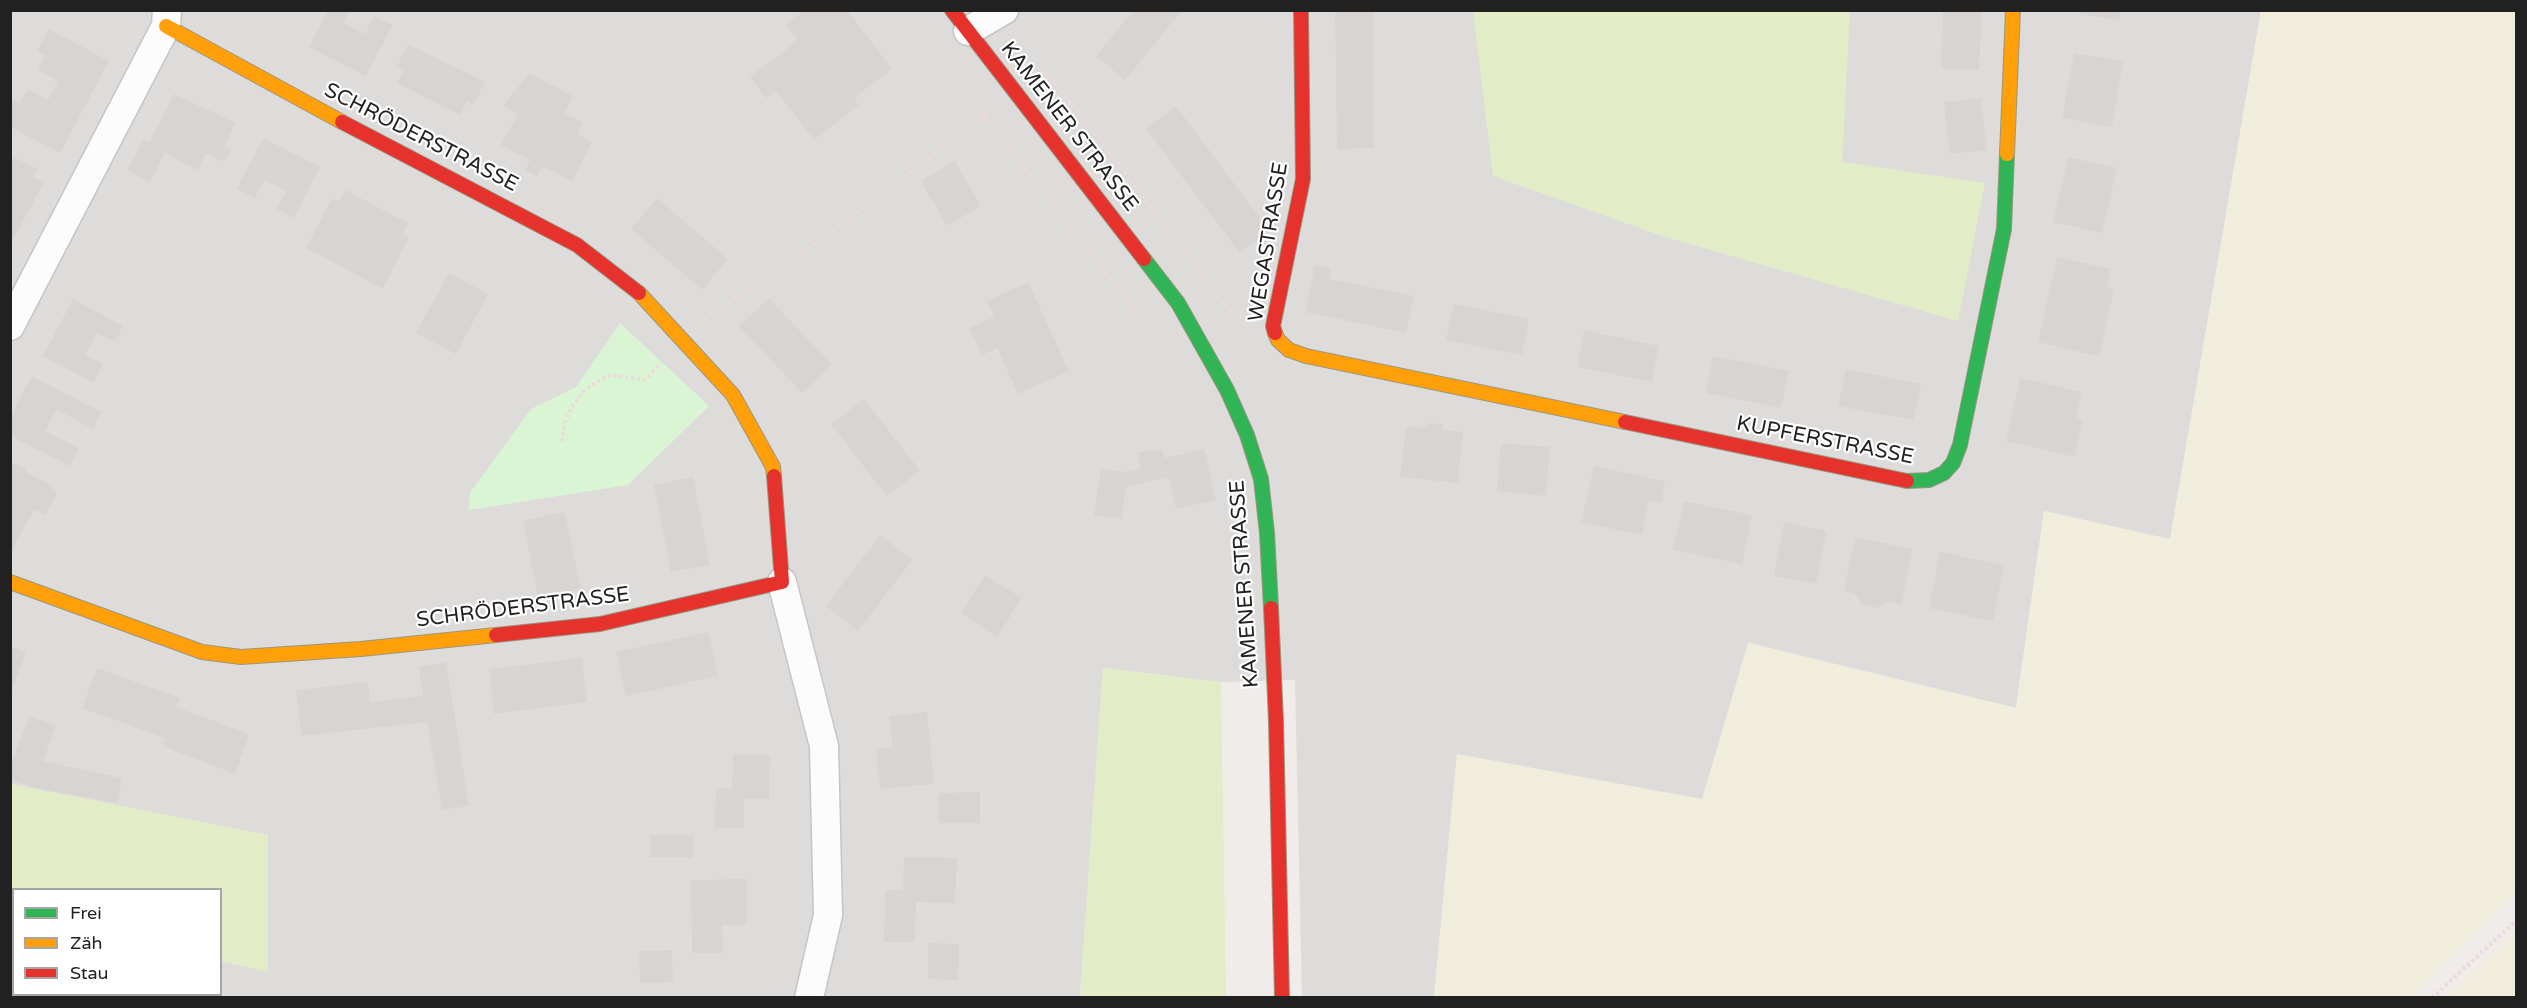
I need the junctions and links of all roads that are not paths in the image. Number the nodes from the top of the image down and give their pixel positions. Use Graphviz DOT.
graph roads {
  1 [pos="1004,10"];
  2 [pos="1301,10"];
  3 [pos="2013,10"];
  4 [pos="167,18"];
  5 [pos="960,21"];
  6 [pos="17,296"];
  7 [pos="10,326"];
  8 [pos="1306,356"];
  9 [pos="10,582"];
  10 [pos="782,582"];
  11 [pos="809,998"];
  12 [pos="1282,998"];
  1 -- 5 [label="street"];
  2 -- 8 [label="street, WEGASTRASSE"];
  3 -- 8 [label="street, KUPFERSTRASSE"];
  4 -- 6 [label="street"];
  4 -- 10 [label="street, SCHRÖDERSTRASSE"];
  5 -- 12 [label="street, KAMENER STRASSE"];
  6 -- 7 [label="street"];
  9 -- 10 [label="street, SCHRÖDERSTRASSE"];
  10 -- 11 [label="street"];
}
